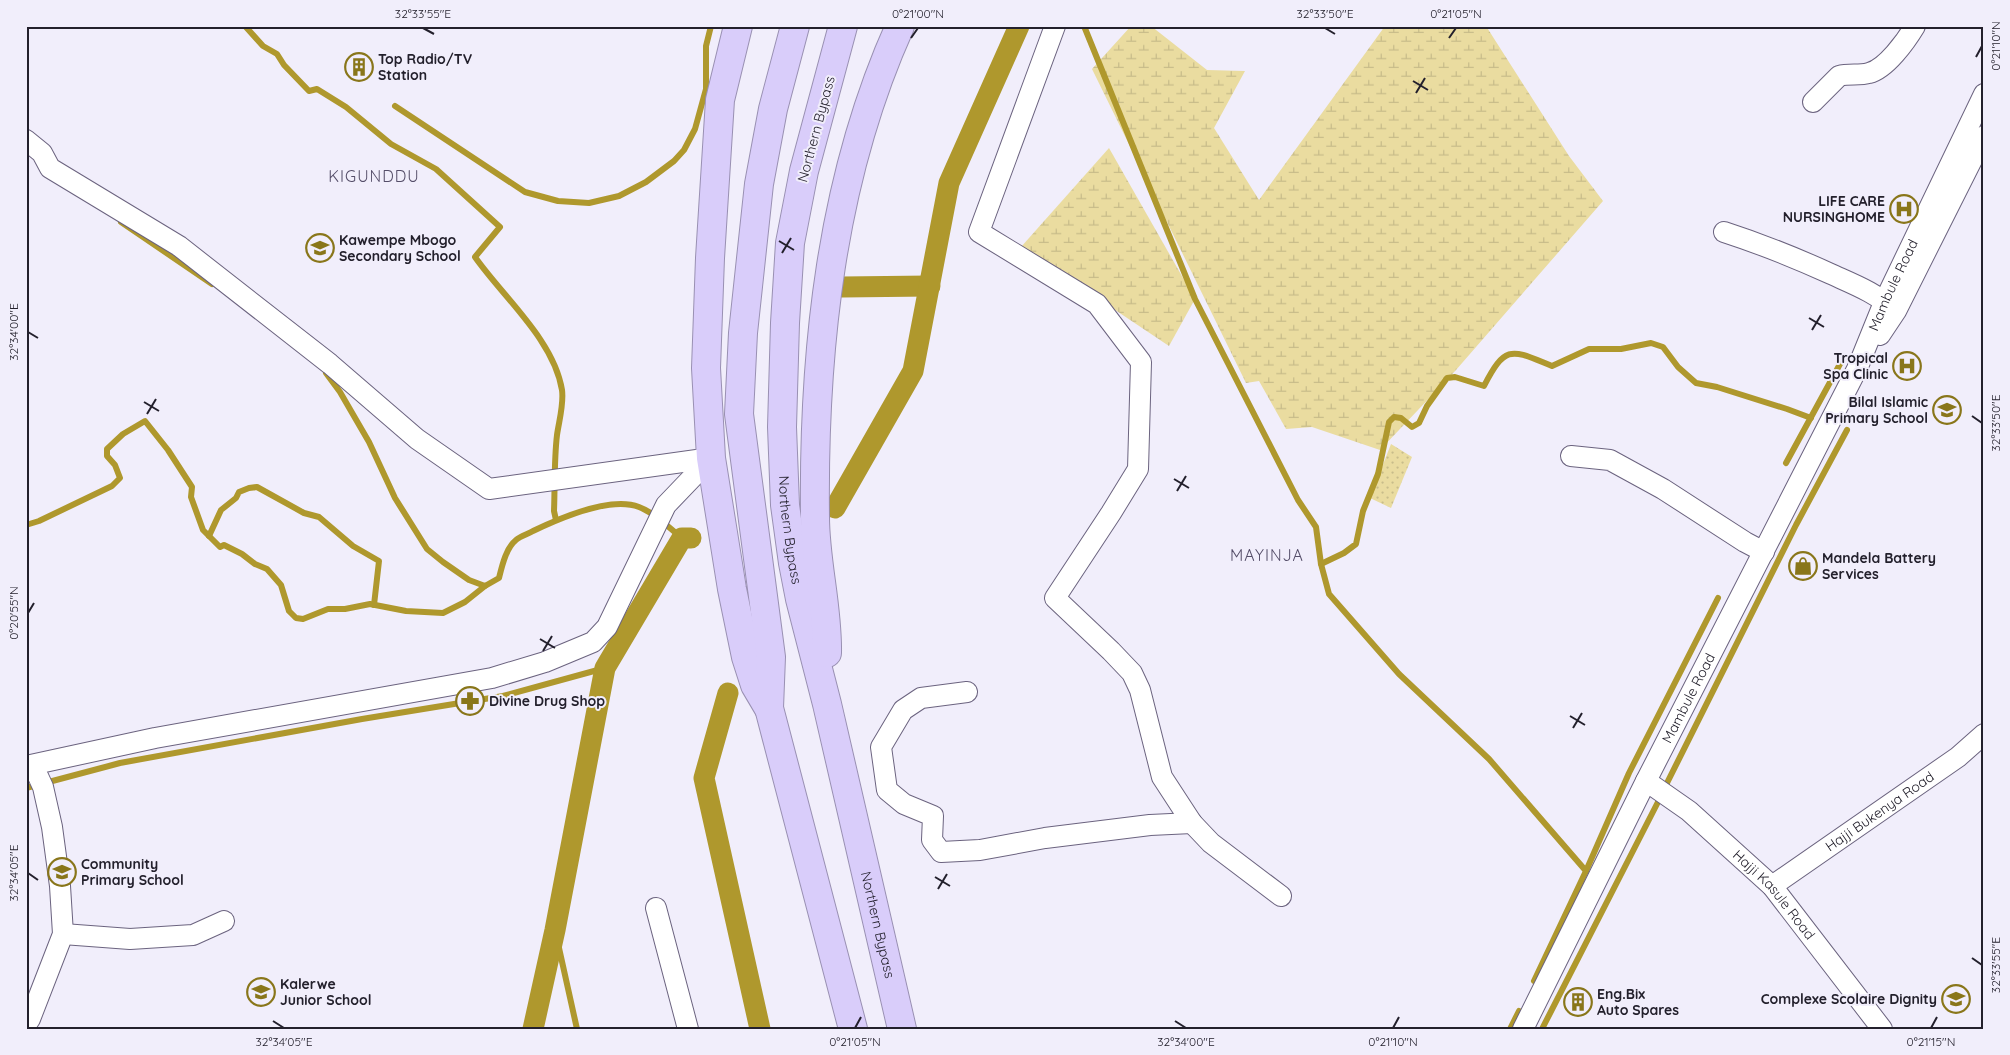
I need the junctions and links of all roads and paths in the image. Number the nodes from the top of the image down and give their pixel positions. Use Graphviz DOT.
graph roads {
  1 [pos="738,26"];
  2 [pos="795,26"];
  3 [pos="843,26"];
  4 [pos="900,26"];
  5 [pos="1055,26"];
  6 [pos="1915,26"];
  7 [pos="1984,94"];
  8 [pos="1812,102"];
  9 [pos="1984,136"];
  10 [pos="26,140"];
  11 [pos="1724,232"];
  12 [pos="1890,306"];
  13 [pos="1570,456"];
  14 [pos="711,458"];
  15 [pos="1764,552"];
  16 [pos="967,692"];
  17 [pos="827,704"];
  18 [pos="769,708"];
  19 [pos="1984,734"];
  20 [pos="33,774"];
  21 [pos="1646,781"];
  22 [pos="1192,823"];
  23 [pos="1772,886"];
  24 [pos="1281,896"];
  25 [pos="656,908"];
  26 [pos="224,921"];
  27 [pos="63,934"];
  28 [pos="26,1026"];
  29 [pos="688,1029"];
  30 [pos="853,1029"];
  31 [pos="902,1029"];
  32 [pos="1523,1029"];
  33 [pos="1882,1029"];
  1 -- 14 [label="highway"];
  2 -- 18 [label="highway"];
  3 -- 17 [label="highway, Northern Bypass"];
  4 -- 17 [label="highway"];
  5 -- 22 [label="street"];
  6 -- 8 [label="street"];
  7 -- 12 [label="street, Mambule Road"];
  9 -- 12 [label="street, Mambule Road"];
  10 -- 14 [label="street"];
  11 -- 12 [label="street"];
  12 -- 15 [label="street, Mambule Road"];
  13 -- 15 [label="street"];
  14 -- 18 [label="highway"];
  14 -- 20 [label="street"];
  15 -- 21 [label="street, Mambule Road"];
  16 -- 22 [label="street"];
  17 -- 31 [label="highway, Northern Bypass"];
  18 -- 30 [label="highway"];
  19 -- 23 [label="street, Hajji Bukenya Road"];
  20 -- 27 [label="street"];
  21 -- 23 [label="street, Hajji Kasule Road"];
  21 -- 32 [label="street, Mambule Road"];
  22 -- 24 [label="street"];
  23 -- 33 [label="street, Hajji Kasule Road"];
  25 -- 29 [label="street"];
  26 -- 27 [label="street"];
  27 -- 28 [label="street"];
}
